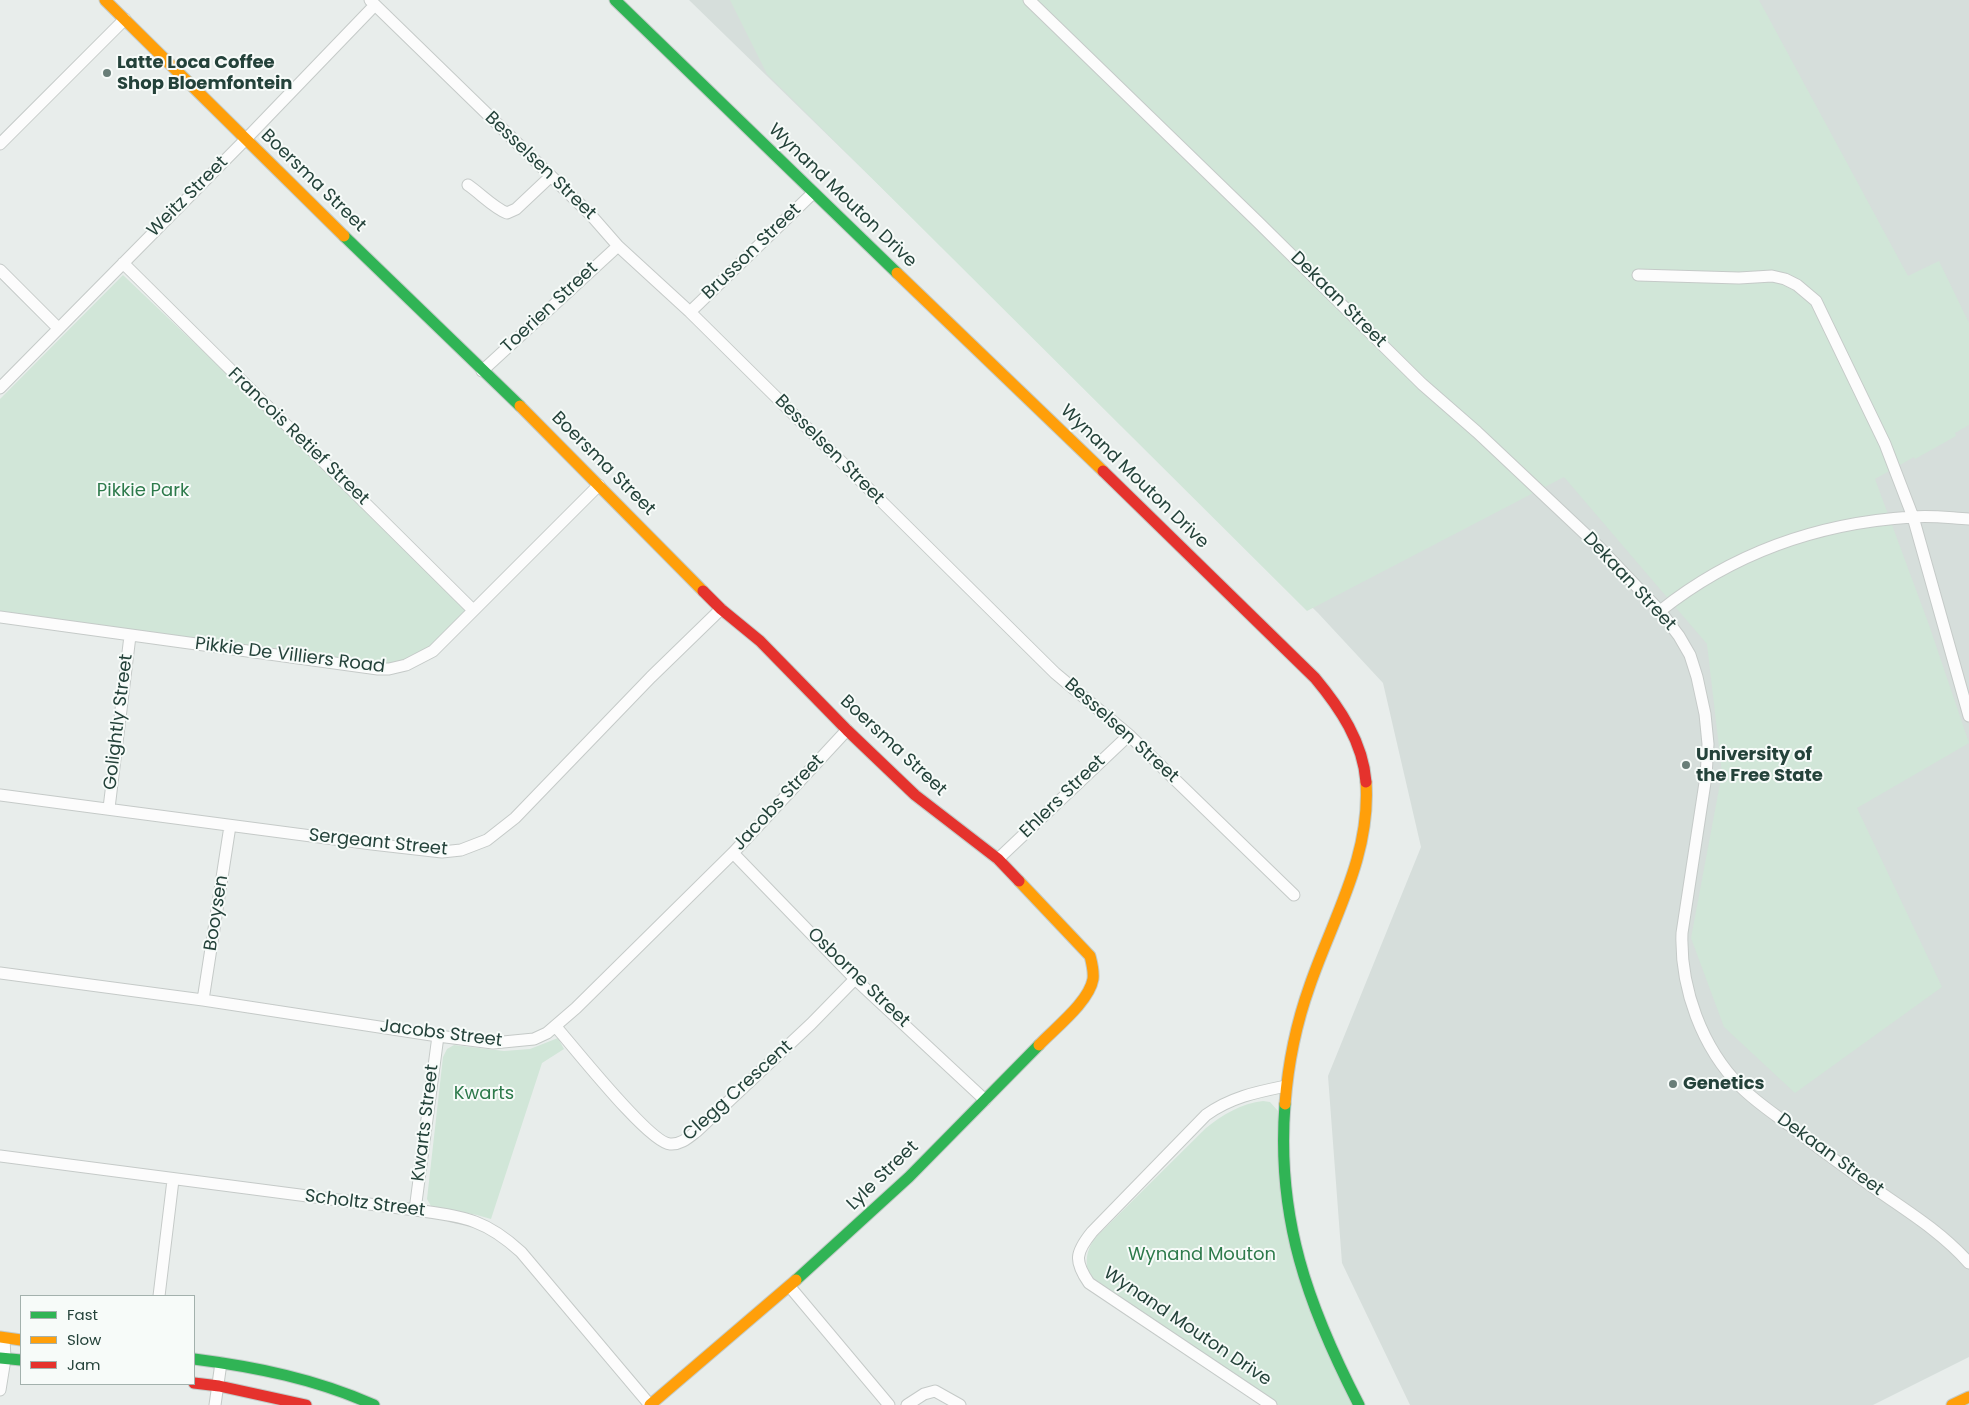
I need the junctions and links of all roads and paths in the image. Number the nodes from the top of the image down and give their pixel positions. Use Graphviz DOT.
graph roads {
  1 [pos="106,0"];
  2 [pos="615,0"];
  3 [pos="1029,0"];
  4 [pos="373,3"];
  5 [pos="125,19"];
  6 [pos="245,140"];
  7 [pos="0,144"];
  8 [pos="551,176"];
  9 [pos="468,185"];
  10 [pos="813,193"];
  11 [pos="618,246"];
  12 [pos="123,263"];
  13 [pos="0,270"];
  14 [pos="1638,275"];
  15 [pos="690,312"];
  16 [pos="58,328"];
  17 [pos="482,371"];
  18 [pos="0,388"];
  19 [pos="599,485"];
  20 [pos="1913,516"];
  21 [pos="1969,518"];
  22 [pos="721,609"];
  23 [pos="473,610"];
  24 [pos="1660,610"];
  25 [pos="0,617"];
  26 [pos="130,636"];
  27 [pos="1969,716"];
  28 [pos="847,730"];
  29 [pos="1129,735"];
  30 [pos="0,795"];
  31 [pos="109,808"];
  32 [pos="230,826"];
  33 [pos="733,853"];
  34 [pos="998,859"];
  35 [pos="1294,895"];
  36 [pos="1081,946"];
  37 [pos="0,973"];
  38 [pos="855,979"];
  39 [pos="203,1000"];
  40 [pos="556,1027"];
  41 [pos="438,1036"];
  42 [pos="1286,1086"];
  43 [pos="985,1100"];
  44 [pos="0,1156"];
  45 [pos="173,1180"];
  46 [pos="415,1210"];
  47 [pos="1969,1263"];
  48 [pos="790,1287"];
  49 [pos="159,1295"];
  50 [pos="2,1338"];
  51 [pos="20,1340"];
  52 [pos="3,1359"];
  53 [pos="195,1359"];
  54 [pos="20,1360"];
  55 [pos="221,1363"];
  56 [pos="195,1383"];
  57 [pos="219,1386"];
  58 [pos="0,1390"];
  59 [pos="1969,1396"];
  60 [pos="215,1405"];
  61 [pos="306,1405"];
  62 [pos="374,1405"];
  63 [pos="650,1405"];
  64 [pos="889,1405"];
  65 [pos="907,1405"];
  66 [pos="960,1405"];
  67 [pos="1271,1405"];
  68 [pos="1359,1405"];
  69 [pos="1952,1405"];
  1 -- 5 [label="street, Boersma Street"];
  2 -- 10 [label="street, Wynand Mouton Drive"];
  3 -- 24 [label="street, Dekaan Street"];
  4 -- 6 [label="street, Weitz Street"];
  4 -- 8 [label="street, Besselsen Street"];
  5 -- 6 [label="street, Boersma Street"];
  5 -- 7 [label="street"];
  6 -- 12 [label="street, Weitz Street"];
  6 -- 17 [label="street, Boersma Street"];
  8 -- 9 [label="street"];
  8 -- 11 [label="street, Besselsen Street"];
  10 -- 15 [label="street, Brusson Street"];
  10 -- 42 [label="street, Wynand Mouton Drive"];
  11 -- 15 [label="street, Besselsen Street"];
  11 -- 17 [label="street, Toerien Street"];
  12 -- 16 [label="street, Weitz Street"];
  12 -- 23 [label="street, Francois Retief Street"];
  13 -- 16 [label="street"];
  14 -- 20 [label="street"];
  15 -- 29 [label="street, Besselsen Street"];
  16 -- 18 [label="street, Weitz Street"];
  17 -- 19 [label="street, Boersma Street"];
  19 -- 22 [label="street, Boersma Street"];
  19 -- 23 [label="street, Pikkie De Villiers Road"];
  20 -- 21 [label="street"];
  20 -- 24 [label="street"];
  20 -- 27 [label="street"];
  22 -- 28 [label="street, Boersma Street"];
  22 -- 32 [label="street, Sergeant Street"];
  23 -- 26 [label="street, Pikkie De Villiers Road"];
  24 -- 47 [label="street, Dekaan Street"];
  25 -- 26 [label="street, Pikkie De Villiers Road"];
  26 -- 31 [label="street, Golightly Street"];
  28 -- 33 [label="street, Jacobs Street"];
  28 -- 34 [label="street, Boersma Street"];
  29 -- 34 [label="street, Ehlers Street"];
  29 -- 35 [label="street, Besselsen Street"];
  30 -- 31 [label="street, Sergeant Street"];
  31 -- 32 [label="street, Sergeant Street"];
  32 -- 39 [label="street, Booysen"];
  33 -- 38 [label="street, Osborne Street"];
  33 -- 40 [label="street, Jacobs Street"];
  34 -- 36 [label="street, Boersma Street"];
  36 -- 43 [label="street, Lyle Street"];
  37 -- 39 [label="street, Jacobs Street"];
  38 -- 40 [label="street, Clegg Crescent"];
  38 -- 43 [label="street, Osborne Street"];
  39 -- 41 [label="street, Jacobs Street"];
  40 -- 41 [label="street, Jacobs Street"];
  41 -- 46 [label="street, Kwarts Street"];
  42 -- 67 [label="street, Wynand Mouton Drive"];
  42 -- 68 [label="street, Wynand Mouton Drive"];
  43 -- 48 [label="street, Lyle Street"];
  44 -- 45 [label="street, Scholtz Street"];
  45 -- 46 [label="street, Scholtz Street"];
  45 -- 49 [label="street"];
  46 -- 63 [label="street, Scholtz Street"];
  48 -- 63 [label="street, Lyle Street"];
  48 -- 64 [label="street"];
  50 -- 51 [label="street"];
  50 -- 52 [label="street"];
  52 -- 54 [label="street"];
  52 -- 58 [label="street"];
  53 -- 55 [label="street"];
  55 -- 57 [label="street"];
  55 -- 62 [label="street"];
  56 -- 57 [label="street"];
  57 -- 60 [label="street"];
  57 -- 61 [label="street"];
  59 -- 69 [label="street"];
  65 -- 66 [label="street"];
}
